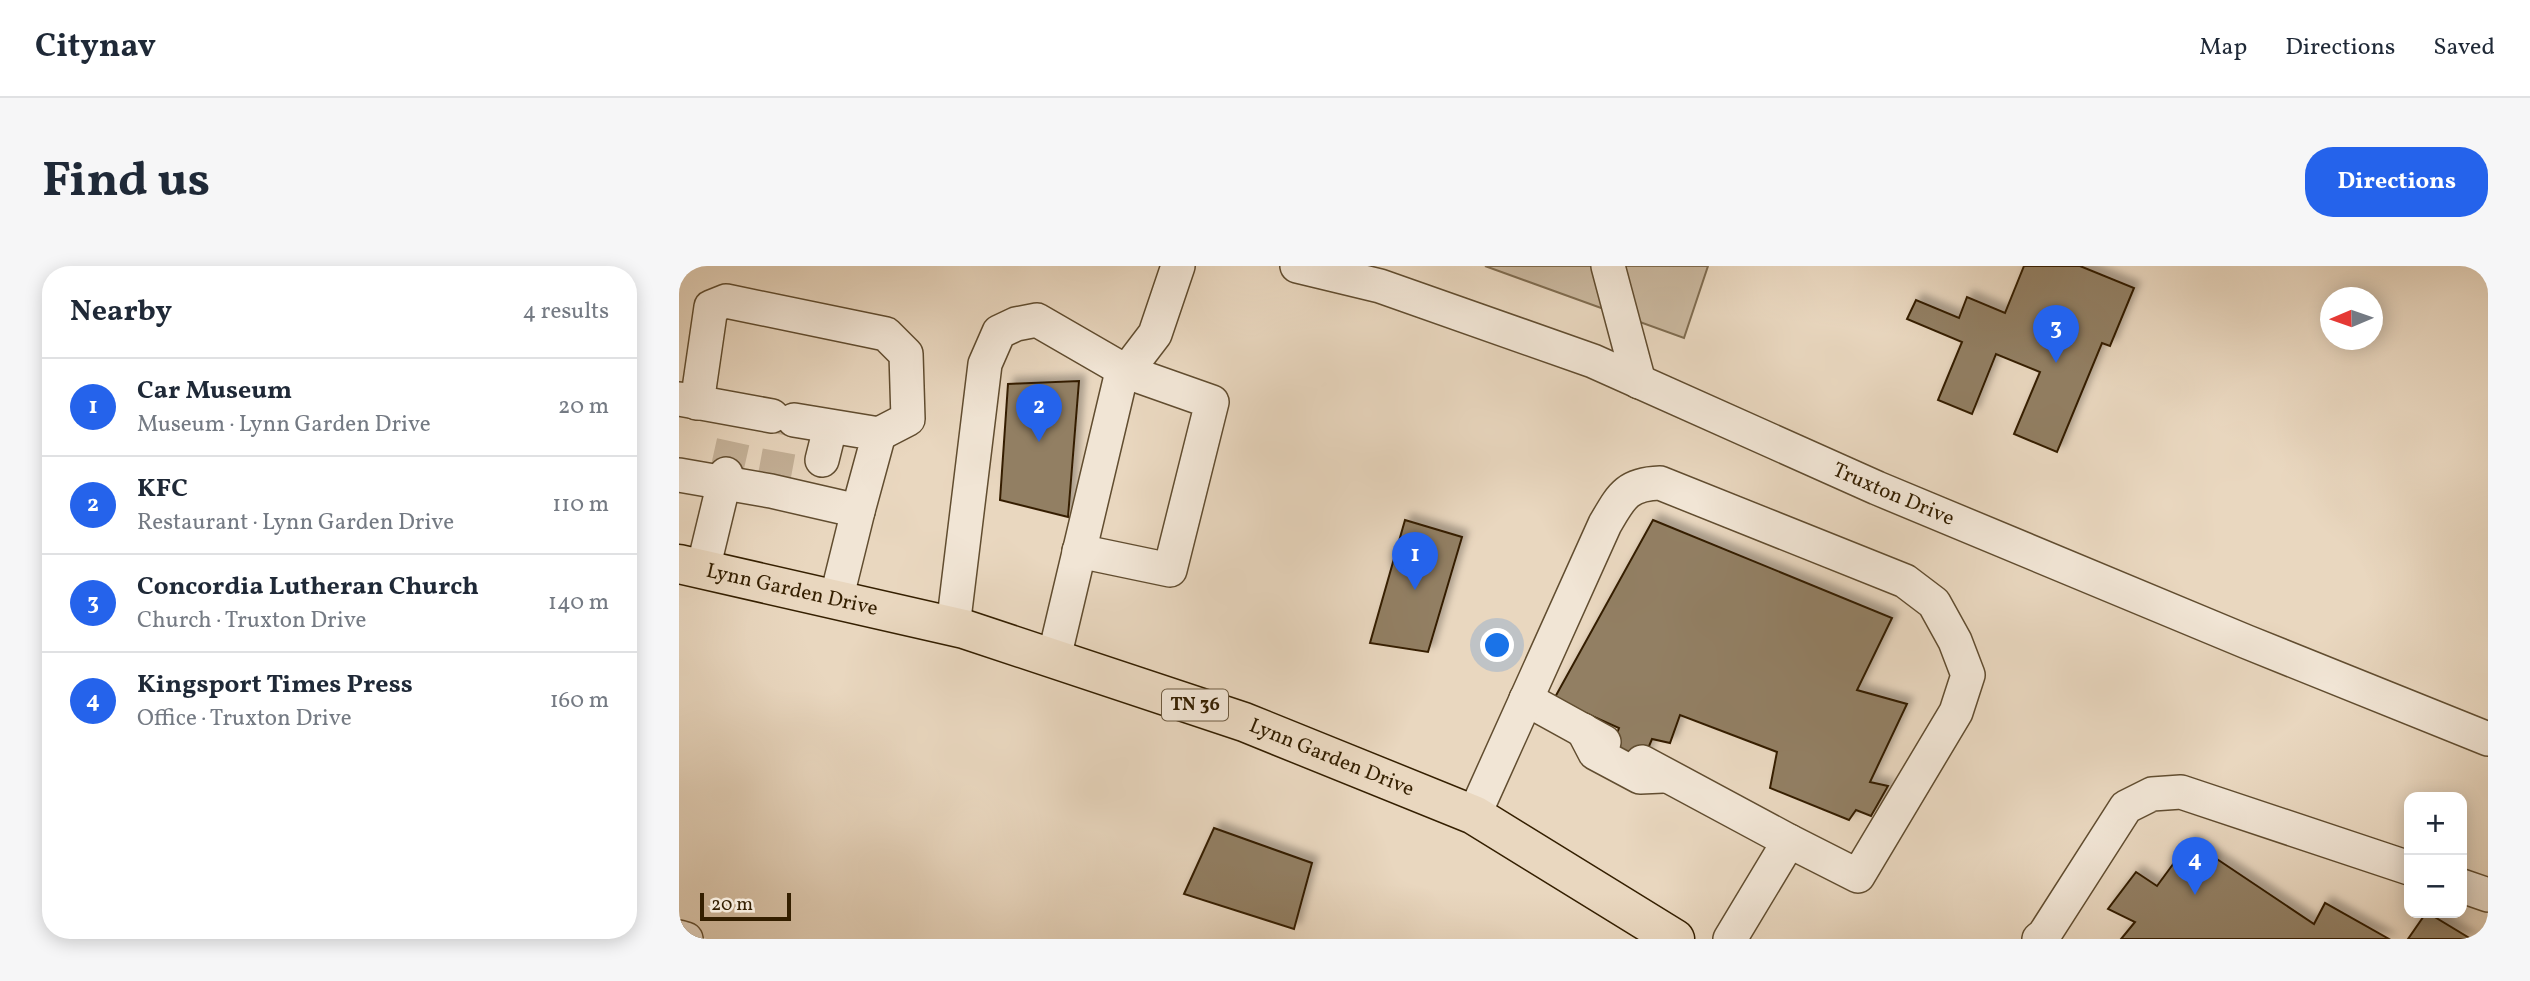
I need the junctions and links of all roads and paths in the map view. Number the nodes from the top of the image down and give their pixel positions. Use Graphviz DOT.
graph roads {
  1 [pos="1178,266"];
  2 [pos="1297,266"];
  3 [pos="1610,267"];
  4 [pos="1127,372"];
  5 [pos="1639,382"];
  6 [pos="688,401"];
  7 [pos="830,428"];
  8 [pos="879,434"];
  9 [pos="822,460"];
  10 [pos="679,475"];
  11 [pos="725,479"];
  12 [pos="858,511"];
  13 [pos="1079,551"];
  14 [pos="691,567"];
  15 [pos="836,600"];
  16 [pos="953,626"];
  17 [pos="1054,658"];
  18 [pos="1526,699"];
  19 [pos="1583,730"];
  20 [pos="2488,739"];
  21 [pos="1612,746"];
  22 [pos="1473,815"];
  23 [pos="1789,841"];
  24 [pos="2404,866"];
  25 [pos="2467,888"];
  26 [pos="2488,895"];
  27 [pos="679,937"];
  28 [pos="686,939"];
  29 [pos="1675,939"];
  30 [pos="1730,939"];
  31 [pos="2039,939"];
  1 -- 4 [label="street"];
  2 -- 5 [label="street, Truxton Drive"];
  3 -- 5 [label="street"];
  4 -- 13 [label="street"];
  4 -- 13 [label="street"];
  4 -- 16 [label="street"];
  5 -- 20 [label="street, Truxton Drive"];
  6 -- 7 [label="street"];
  6 -- 8 [label="street"];
  7 -- 8 [label="street"];
  7 -- 9 [label="street"];
  8 -- 12 [label="street"];
  10 -- 11 [label="street"];
  11 -- 12 [label="street"];
  11 -- 14 [label="street"];
  12 -- 15 [label="street"];
  13 -- 17 [label="street"];
  14 -- 15 [label="main road, Lynn Garden Drive / TN 36"];
  15 -- 16 [label="main road, Lynn Garden Drive / TN 36"];
  16 -- 17 [label="main road, Lynn Garden Drive / TN 36"];
  17 -- 22 [label="main road, Lynn Garden Drive / TN 36"];
  18 -- 19 [label="street"];
  18 -- 22 [label="street"];
  18 -- 23 [label="street"];
  19 -- 21 [label="street"];
  19 -- 23 [label="street"];
  22 -- 29 [label="main road, Lynn Garden Drive / TN 36"];
  23 -- 30 [label="street"];
  24 -- 31 [label="street"];
  25 -- 26 [label="street"];
  27 -- 28 [label="street"];
}
